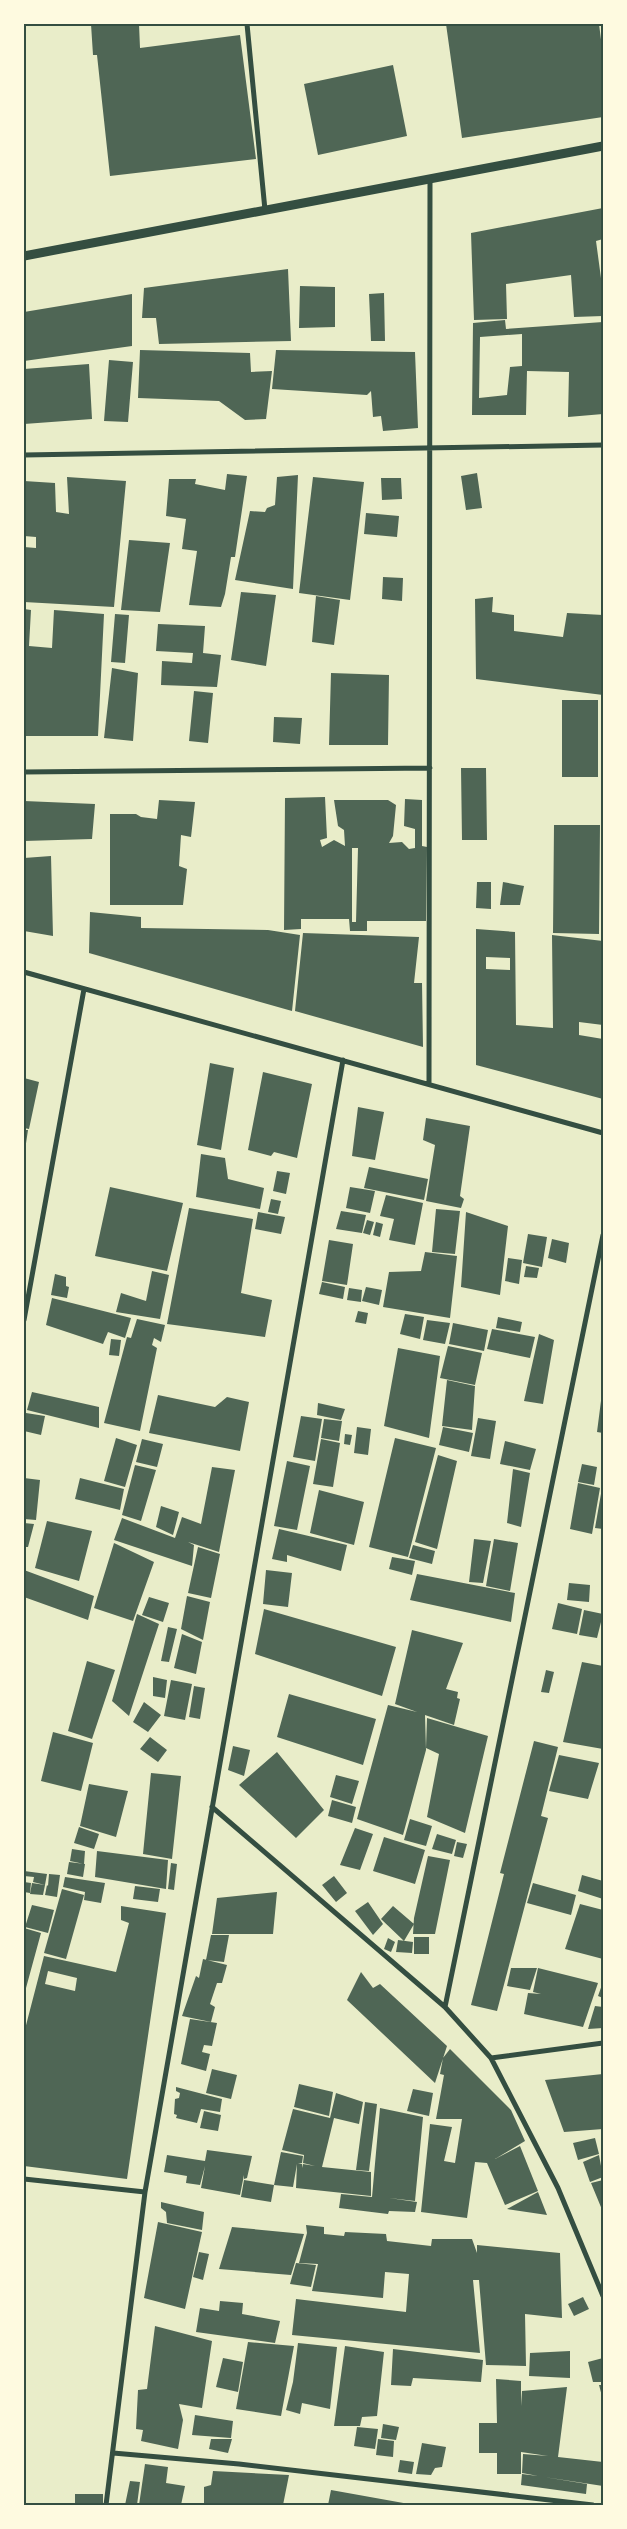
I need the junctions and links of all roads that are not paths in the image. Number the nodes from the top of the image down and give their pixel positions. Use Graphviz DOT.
graph roads {
  1 [pos="247,24"];
  2 [pos="603,146"];
  3 [pos="430,179"];
  4 [pos="266,210"];
  5 [pos="24,256"];
  6 [pos="603,445"];
  7 [pos="431,448"];
  8 [pos="24,455"];
  9 [pos="430,768"];
  10 [pos="24,772"];
  11 [pos="24,972"];
  12 [pos="84,989"];
  13 [pos="343,1060"];
  14 [pos="429,1084"];
  15 [pos="603,1133"];
  16 [pos="603,1236"];
  17 [pos="24,1320"];
  18 [pos="212,1807"];
  19 [pos="445,2007"];
  20 [pos="603,2043"];
  21 [pos="491,2058"];
  22 [pos="24,2178"];
  23 [pos="145,2192"];
  24 [pos="603,2296"];
  25 [pos="113,2453"];
  26 [pos="106,2505"];
  27 [pos="593,2505"];
  1 -- 4 [label="street"];
  2 -- 3 [label="street"];
  3 -- 4 [label="street"];
  3 -- 7 [label="street"];
  4 -- 5 [label="street"];
  6 -- 7 [label="street"];
  7 -- 8 [label="street"];
  7 -- 9 [label="street"];
  9 -- 10 [label="street"];
  9 -- 14 [label="street"];
  11 -- 12 [label="street"];
  12 -- 13 [label="street"];
  12 -- 17 [label="street"];
  13 -- 14 [label="street"];
  13 -- 18 [label="street"];
  14 -- 15 [label="street"];
  16 -- 19 [label="street"];
  18 -- 19 [label="street"];
  18 -- 23 [label="street"];
  19 -- 21 [label="street"];
  20 -- 21 [label="street"];
  21 -- 24 [label="street"];
  22 -- 23 [label="street"];
  23 -- 25 [label="street"];
  25 -- 26 [label="street"];
  25 -- 27 [label="street"];
}
